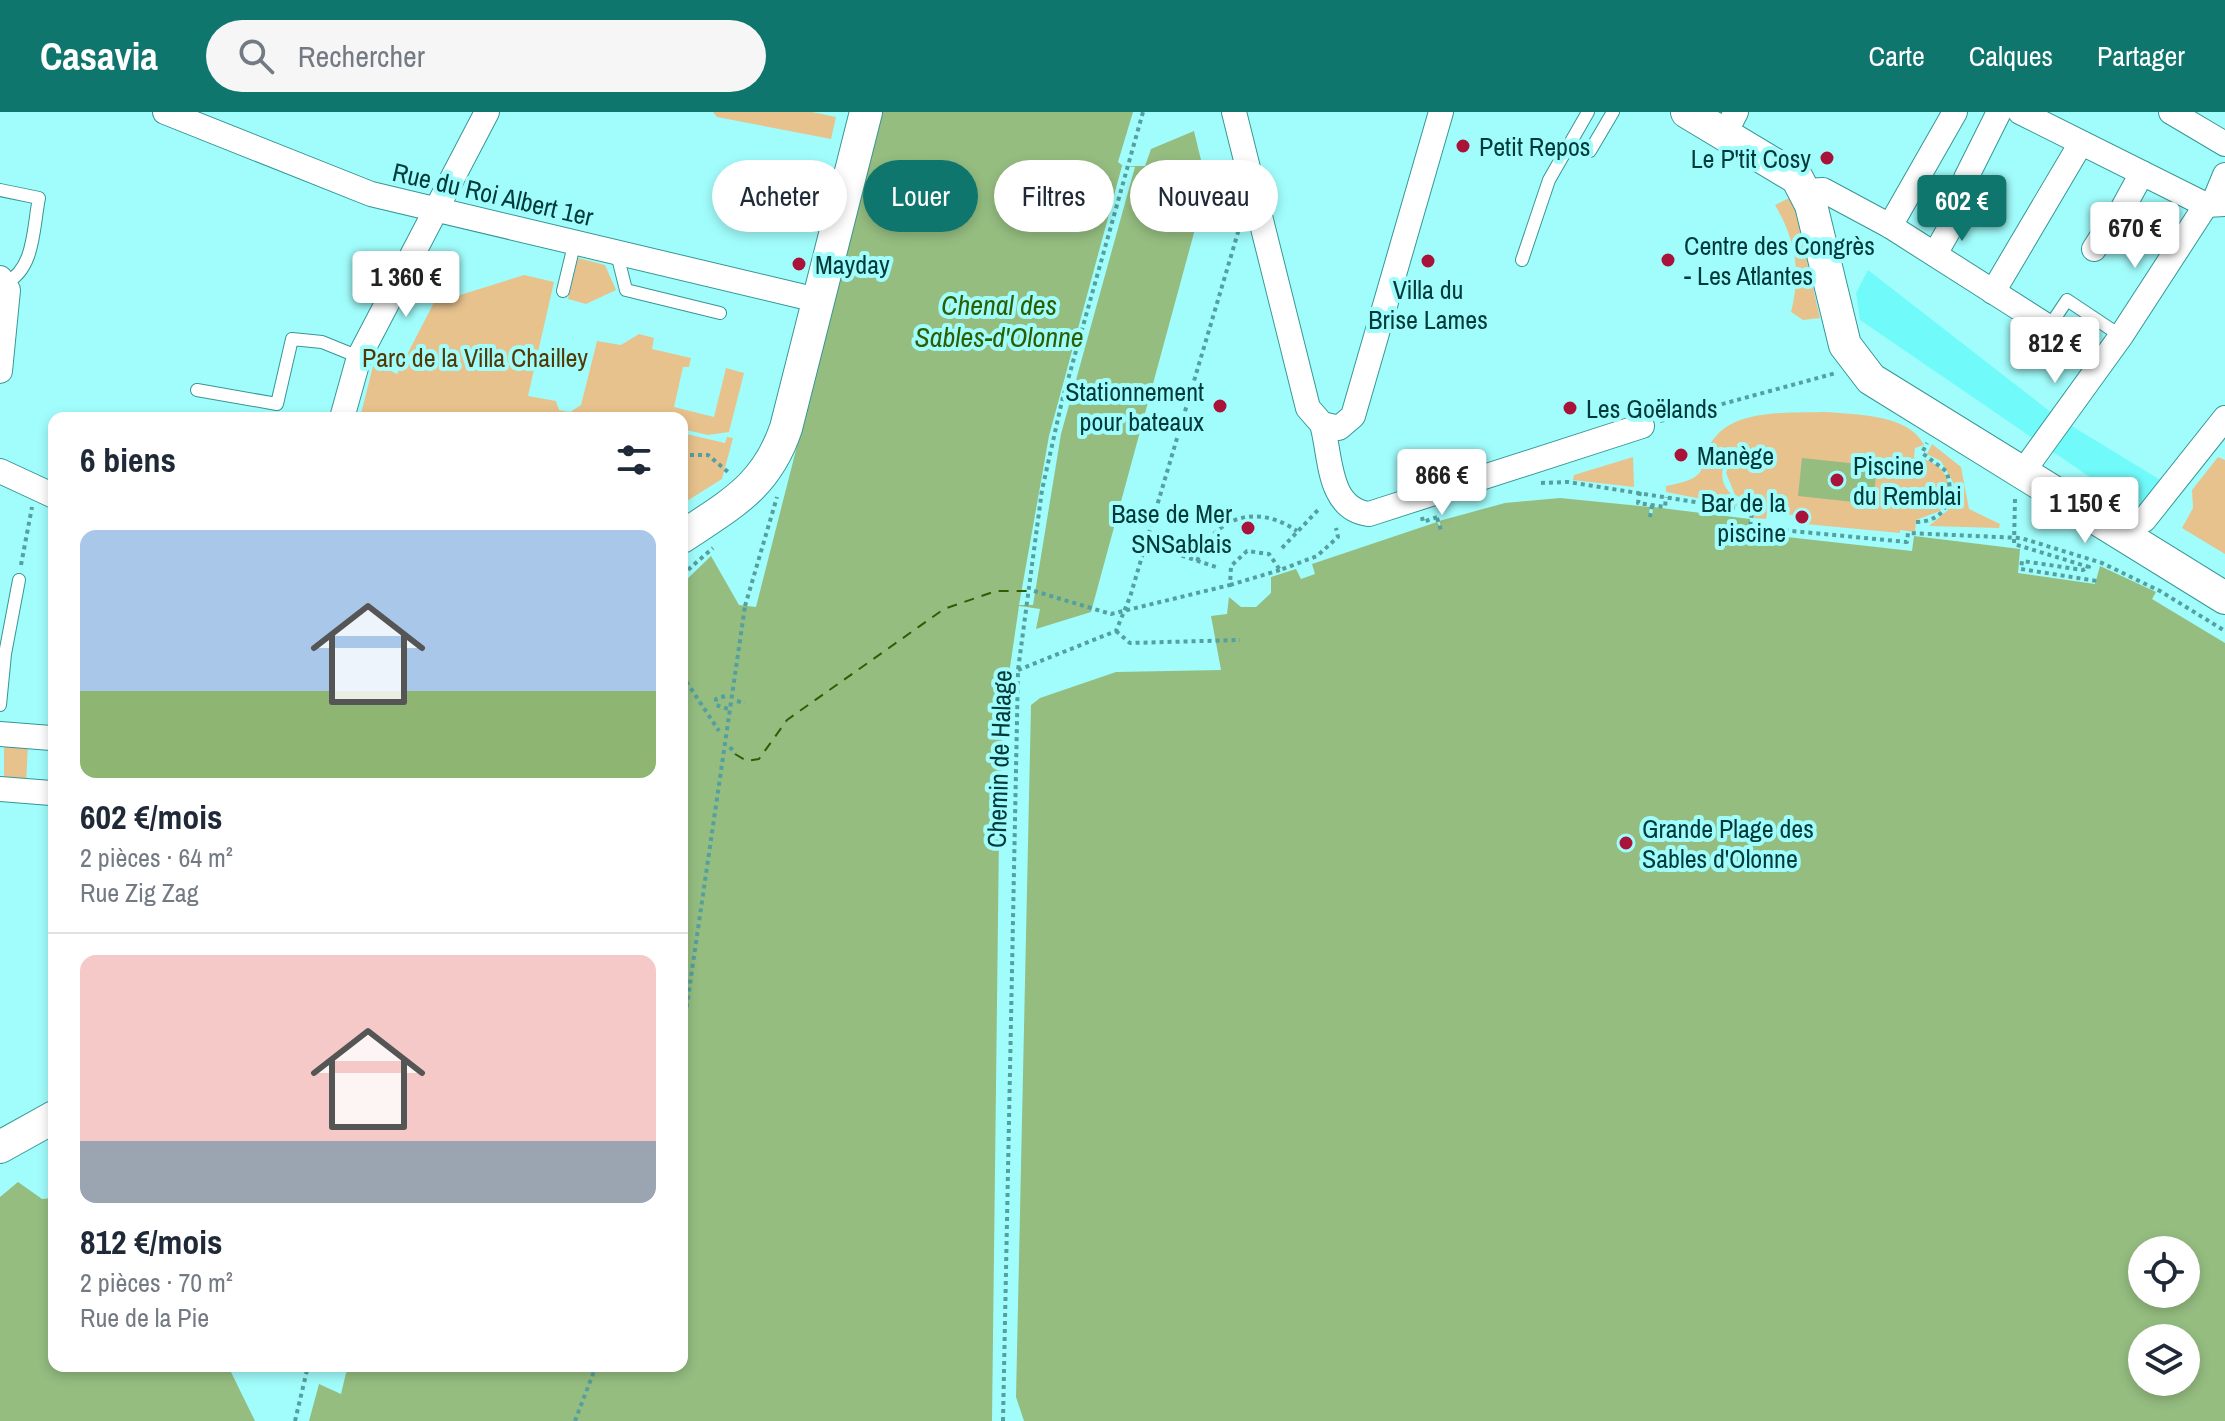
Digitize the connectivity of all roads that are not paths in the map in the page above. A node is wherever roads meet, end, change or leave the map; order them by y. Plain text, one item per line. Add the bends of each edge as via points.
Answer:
1 (165, 112) edge
2 (487, 112) edge
3 (866, 112) edge
4 (1234, 112) edge
5 (1441, 112) edge
6 (1588, 112) edge
7 (1613, 112) edge
8 (1955, 112) edge
9 (1999, 112) edge
10 (2171, 112) edge
11 (2031, 115) edge
12 (1685, 117) edge
13 (1730, 123) edge
14 (2081, 143) junction
15 (2225, 144) edge
16 (1590, 151) dead end
17 (2142, 173) junction
18 (2225, 175) edge
19 (0, 190) edge
20 (1805, 191) junction
21 (2215, 204) edge
22 (436, 208) junction
23 (1890, 226) junction
24 (575, 241) junction
25 (2094, 249) dead end
26 (620, 253) junction
27 (1935, 254) junction
28 (1522, 260) dead end
29 (2, 280) edge
30 (563, 291) dead end
31 (1993, 292) junction
32 (817, 300) junction
33 (720, 313) dead end
34 (2049, 327) junction
35 (2121, 336) junction
36 (359, 357) junction
37 (2102, 361) junction
38 (0, 371) edge
39 (197, 390) dead end
40 (344, 412) edge
41 (2225, 418) edge
42 (1322, 424) junction
43 (1647, 425) road end
44 (0, 471) edge
45 (2019, 485) junction
46 (44, 497) edge
47 (688, 533) edge
48 (2120, 534) junction
49 (19, 580) road end
50 (2225, 598) edge
51 (0, 705) edge
52 (0, 733) edge
53 (48, 738) edge
54 (0, 789) edge
55 (48, 793) edge
56 (48, 1120) edge
57 (0, 1147) edge

1 - 22 street, Rue du Roi Albert 1er via 338,184
2 - 22 street
3 - 32 street
4 - 42 street via 1300,382 1308,408
5 - 42 street via 1353,416 1339,428
6 - 28 lane via 1549,180
7 - 16 lane
8 - 23 street
9 - 27 street via 1966,178 1967,198
10 - 15 street
11 - 14 street
12 - 13 street
13 - 20 street
14 - 17 street
14 - 31 street
17 - 21 street
17 - 25 street via 2112,228
18 - 21 street
19 - 29 lane via 39,198 26,266 17,278
20 - 23 street via 1823,190
20 - 45 street via 1848,371 1884,389
21 - 35 street
22 - 24 street, Rue du Roi Albert 1er
22 - 36 street
23 - 27 street
24 - 26 street, Rue du Roi Albert 1er
24 - 30 lane
26 - 32 street, Rue du Roi Albert 1er
26 - 33 lane via 626,290
27 - 31 street
29 - 38 street via 8,301
31 - 34 street
32 - 47 street via 774,462 722,511
34 - 35 lane via 2067,300
34 - 37 street
35 - 37 street
36 - 39 lane via 322,342 292,339 277,404
36 - 40 street
37 - 45 street
41 - 48 street via 2144,520
42 - 43 street via 1337,491 1350,506 1369,514
44 - 46 street
45 - 48 street
48 - 50 street
49 - 51 lane
52 - 53 street
54 - 55 street
56 - 57 street

